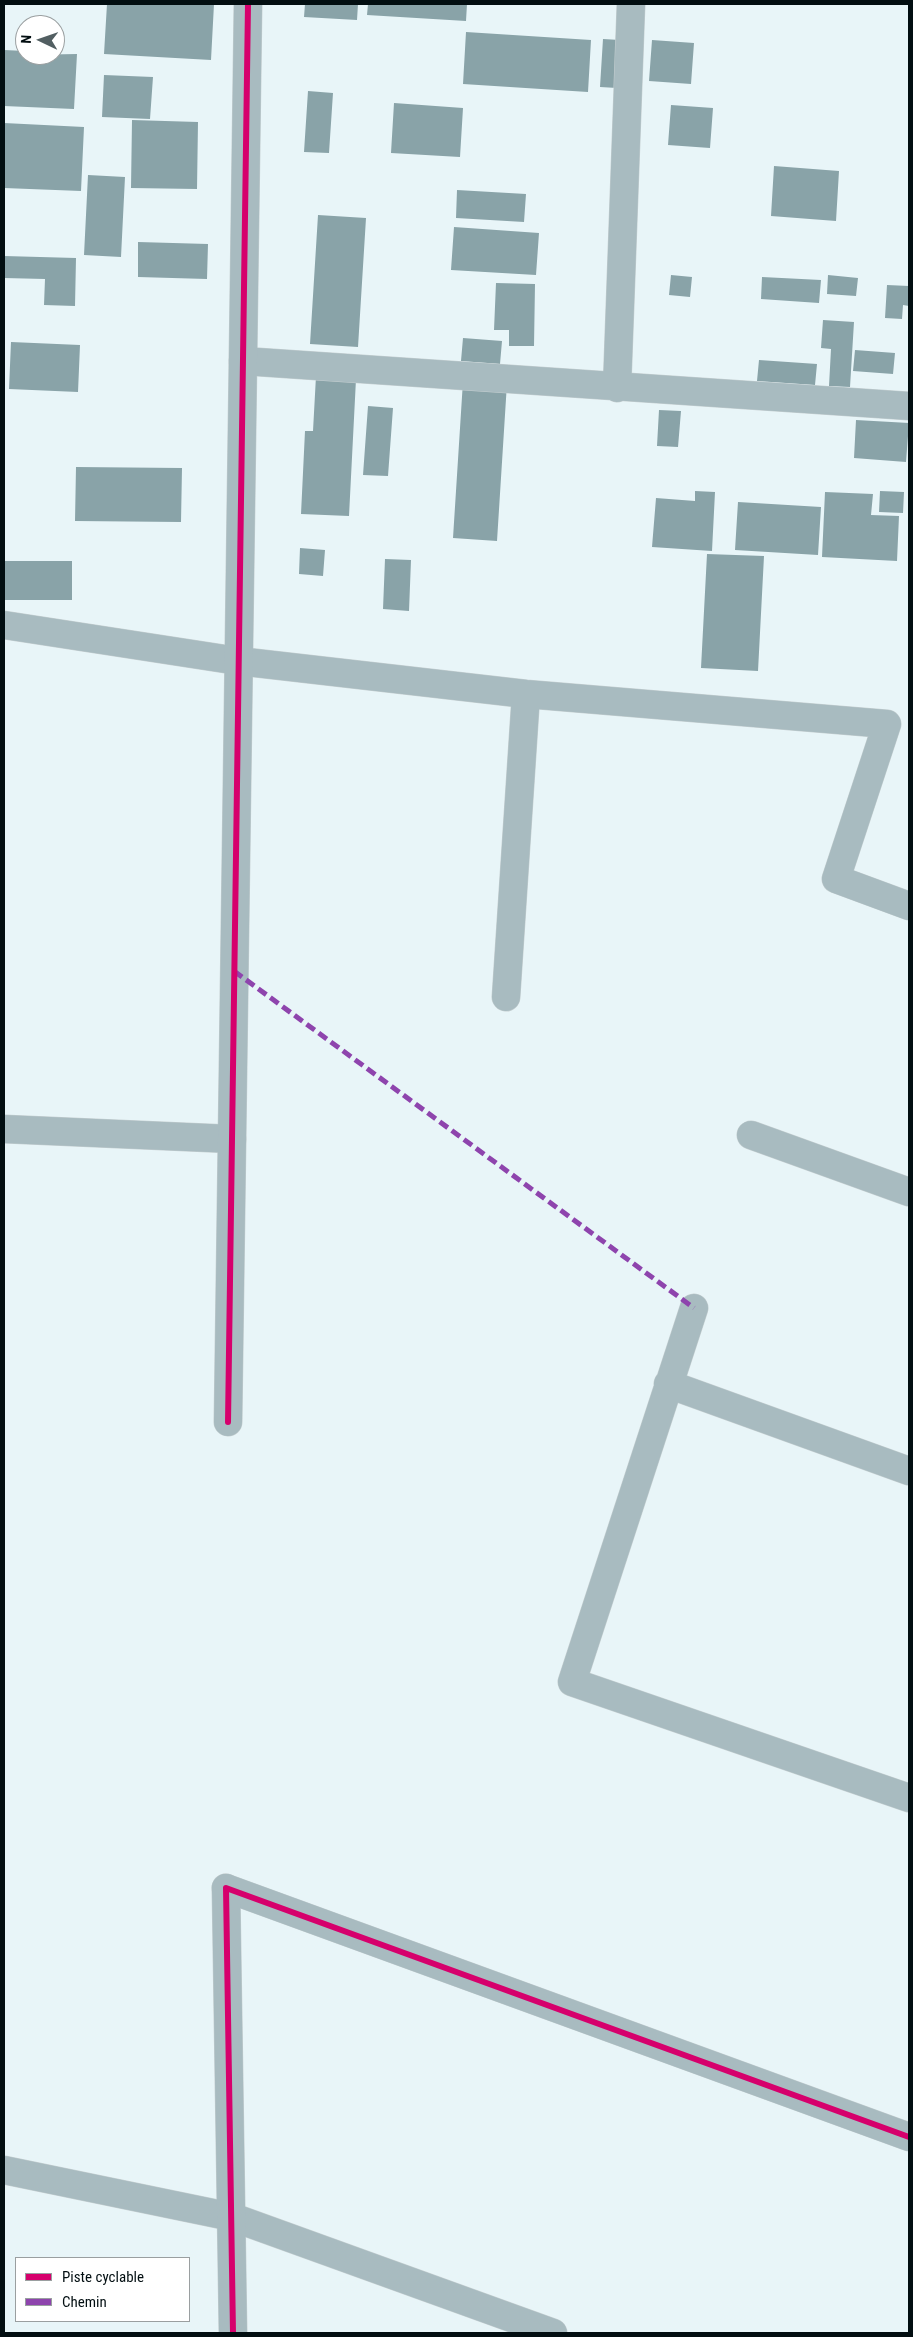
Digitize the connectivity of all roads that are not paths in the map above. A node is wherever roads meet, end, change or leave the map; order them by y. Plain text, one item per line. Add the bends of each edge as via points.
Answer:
1 (248, 4) edge
2 (631, 4) edge
3 (243, 360) junction
4 (617, 388) junction
5 (909, 406) edge
6 (4, 624) edge
7 (238, 661) junction
8 (526, 694) junction
9 (909, 906) edge
10 (506, 997) dead end
11 (4, 1129) edge
12 (751, 1135) dead end
13 (232, 1139) junction
14 (909, 1192) edge
15 (694, 1308) dead end
16 (668, 1384) junction
17 (228, 1422) dead end
18 (909, 1471) edge
19 (909, 1798) edge
20 (909, 2137) edge
21 (4, 2170) edge
22 (232, 2217) junction
23 (233, 2333) edge
24 (553, 2333) edge

1 - 3 street
2 - 4 street
3 - 4 street
3 - 7 street
4 - 5 street
6 - 7 street
7 - 8 street
7 - 13 street
8 - 9 street via 887,724 836,879
8 - 10 street
11 - 13 street
12 - 14 street
13 - 17 street
15 - 16 street
16 - 18 street
16 - 19 street via 572,1682
20 - 22 street via 226,1888
21 - 22 street
22 - 23 street
22 - 24 street

